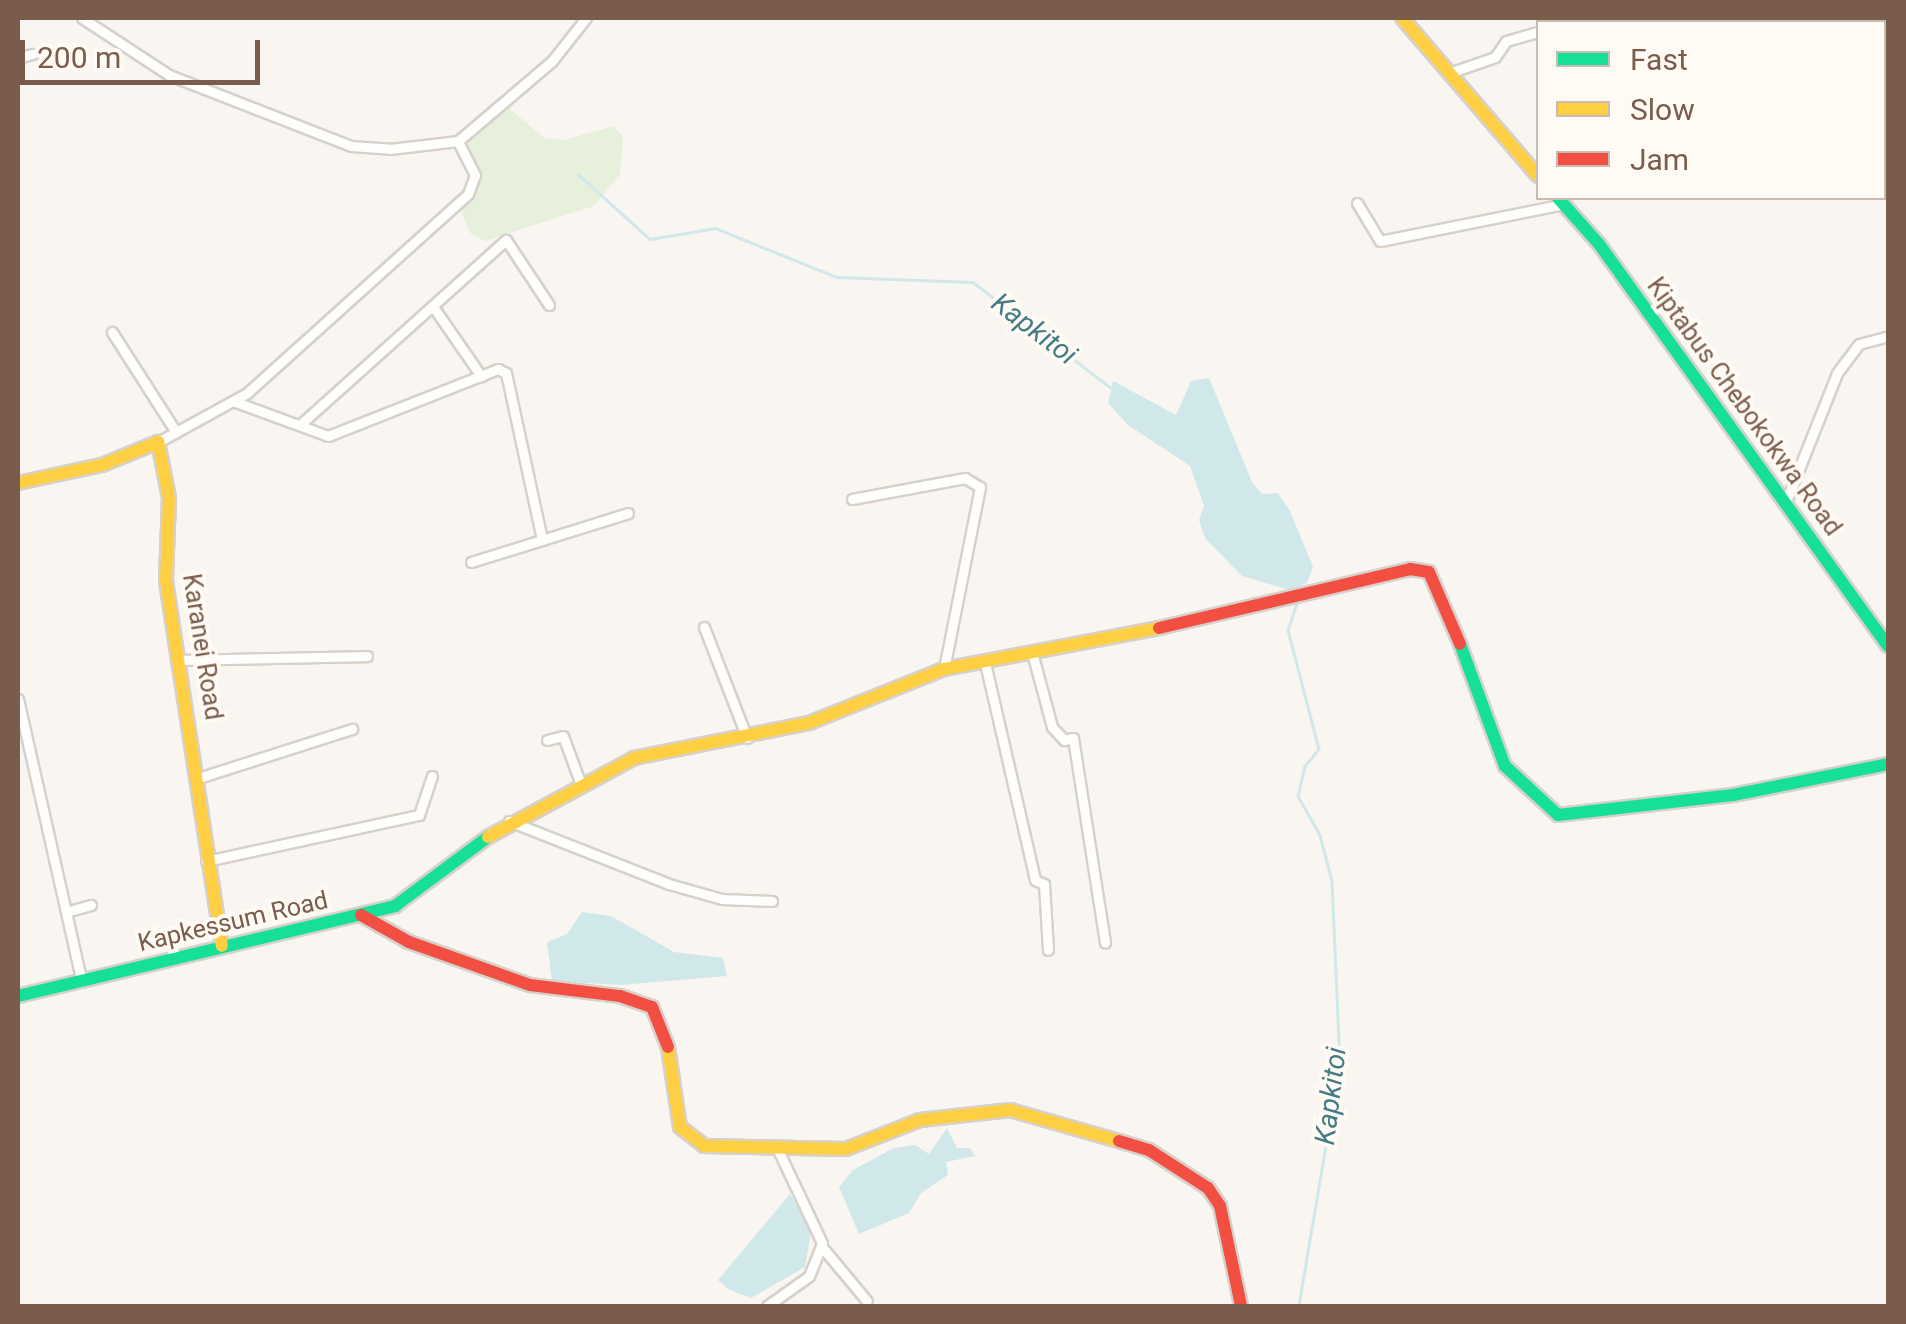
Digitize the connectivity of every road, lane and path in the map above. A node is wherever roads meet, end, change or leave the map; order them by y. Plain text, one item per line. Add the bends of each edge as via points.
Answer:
1 (82, 18) edge
2 (586, 18) edge
3 (1402, 18) edge
4 (1536, 32) edge
5 (32, 54) dead end
6 (18, 58) edge
7 (1448, 72) junction
8 (458, 141) junction
9 (1536, 174) edge
10 (1560, 201) edge
11 (1357, 202) dead end
12 (549, 304) dead end
13 (434, 308) junction
14 (112, 332) dead end
15 (1888, 336) edge
16 (481, 376) junction
17 (233, 400) junction
18 (303, 422) junction
19 (176, 432) junction
20 (158, 442) junction
21 (18, 482) edge
22 (852, 499) dead end
23 (1785, 504) junction
24 (628, 513) dead end
25 (542, 540) junction
26 (471, 562) dead end
27 (704, 627) dead end
28 (1888, 646) edge
29 (367, 656) dead end
30 (1032, 656) junction
31 (182, 660) junction
32 (985, 663) junction
33 (944, 669) junction
34 (18, 699) edge
35 (352, 729) dead end
36 (575, 730) dead end
37 (563, 736) junction
38 (747, 738) junction
39 (546, 740) dead end
40 (1888, 764) edge
41 (432, 776) dead end
42 (195, 779) junction
43 (580, 782) junction
44 (510, 821) junction
45 (206, 862) junction
46 (772, 901) dead end
47 (91, 905) dead end
48 (66, 912) junction
49 (361, 915) junction
50 (1104, 943) dead end
51 (222, 946) junction
52 (1048, 950) dead end
53 (82, 982) junction
54 (18, 996) edge
55 (778, 1150) junction
56 (822, 1247) junction
57 (867, 1301) dead end
58 (768, 1306) edge
59 (1240, 1306) edge

1 - 8 street via 169,76 334,140 390,149
2 - 8 street via 552,61
3 - 7 street
4 - 7 street via 1506,40 1495,57
5 - 6 street
7 - 9 street
8 - 17 street via 475,175 468,194
10 - 11 street via 1380,242
10 - 23 street, Kiptabus Chebokokwa Road
12 - 13 street via 506,240
13 - 16 street
13 - 18 street
14 - 19 street
15 - 23 street via 1859,344 1837,373
16 - 18 street via 328,436
16 - 25 street via 506,373
17 - 18 street
17 - 19 street
19 - 20 street
20 - 21 street via 102,465
20 - 31 street, Karanei Road via 169,498 166,581
22 - 33 street via 965,478 980,487
23 - 28 street, Kiptabus Chebokokwa Road
24 - 25 street
25 - 26 street
27 - 38 street
29 - 31 street
30 - 32 street
30 - 40 street via 1424,570 1442,593 1505,766 1558,815 1733,795
30 - 50 street via 1052,727 1064,740 1073,738
31 - 42 street, Karanei Road
32 - 33 street
32 - 52 street via 1035,880 1044,884
33 - 38 street via 821,719
34 - 48 street
35 - 42 street
36 - 37 street
37 - 39 street
37 - 43 street
38 - 43 street via 634,758
41 - 45 street via 419,815
42 - 45 street, Karanei Road
43 - 44 street
44 - 46 street via 669,884 722,899
44 - 49 street via 411,896
45 - 51 street, Karanei Road
47 - 48 street
48 - 53 street
49 - 51 street, Kapkessum Road
49 - 55 street, Kapkessum Road via 409,942 530,986 642,1001 664,1022 684,1136 704,1146
51 - 53 street, Kapkessum Road
53 - 54 street, Kapkessum Road
55 - 56 street via 819,1226
55 - 59 street, Kapkessum Road via 846,1150 920,1120 1010,1110 1149,1150 1197,1179 1220,1206
56 - 57 street
56 - 58 street via 809,1276

